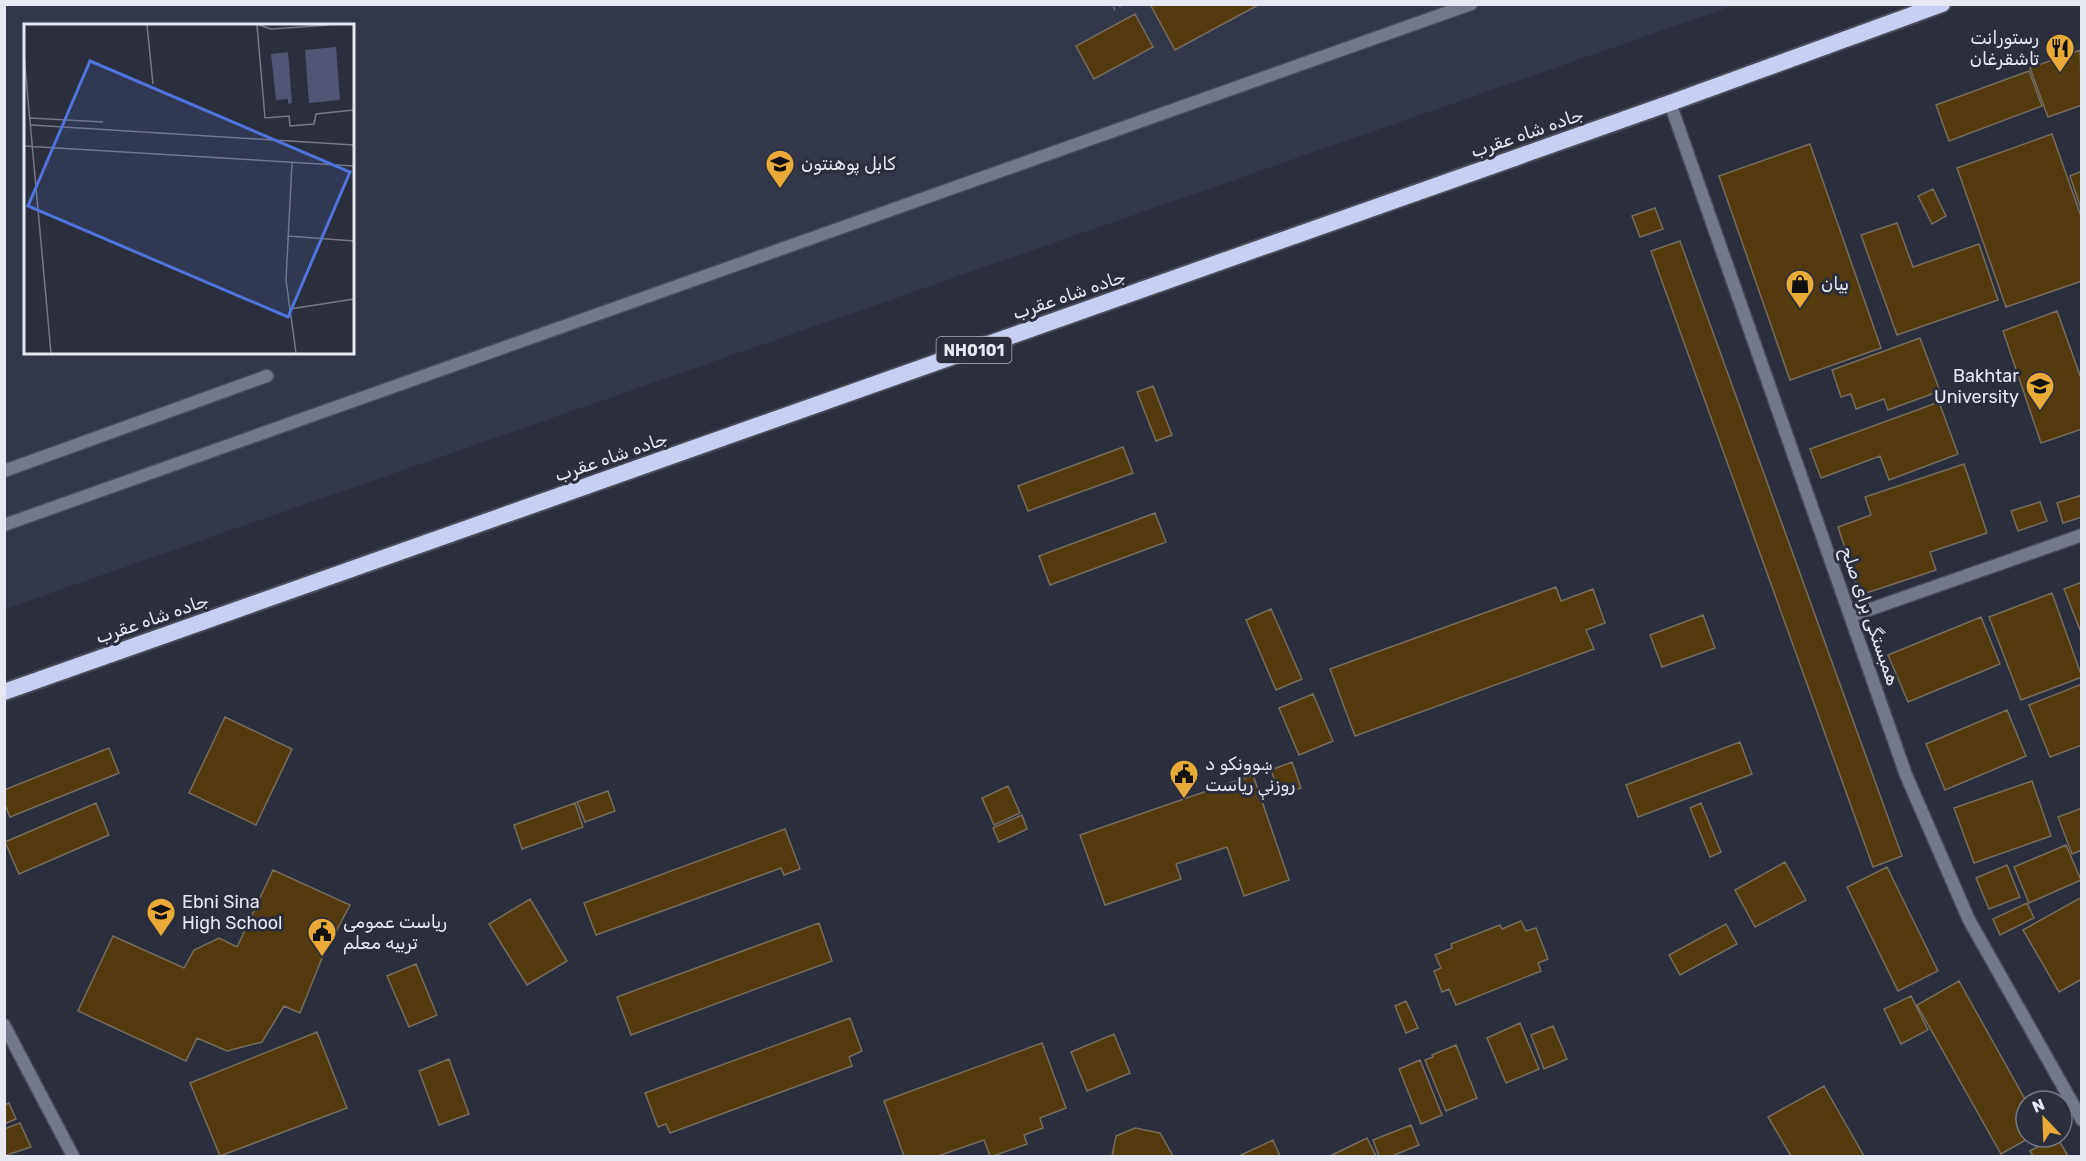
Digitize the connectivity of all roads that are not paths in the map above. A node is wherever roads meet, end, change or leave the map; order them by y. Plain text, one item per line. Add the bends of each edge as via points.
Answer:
1 (1471, 4) edge
2 (1942, 4) edge
3 (1670, 103) junction
4 (267, 376) dead end
5 (4, 471) edge
6 (4, 525) edge
7 (2082, 535) edge
8 (1851, 615) junction
9 (4, 692) edge
10 (4, 1025) edge
11 (2077, 1102) edge
12 (2082, 1120) edge
13 (73, 1156) edge

1 - 6 street
2 - 3 highway, جاده شاه عقرب / NH0101
3 - 8 street, همبستگی برای صلح
3 - 9 highway, جاده شاه عقرب / NH0101
4 - 5 street
7 - 8 street
8 - 11 street, همبستگی برای صلح via 1906,775 1969,920
10 - 13 street
11 - 12 street, همبستگی برای صلح

